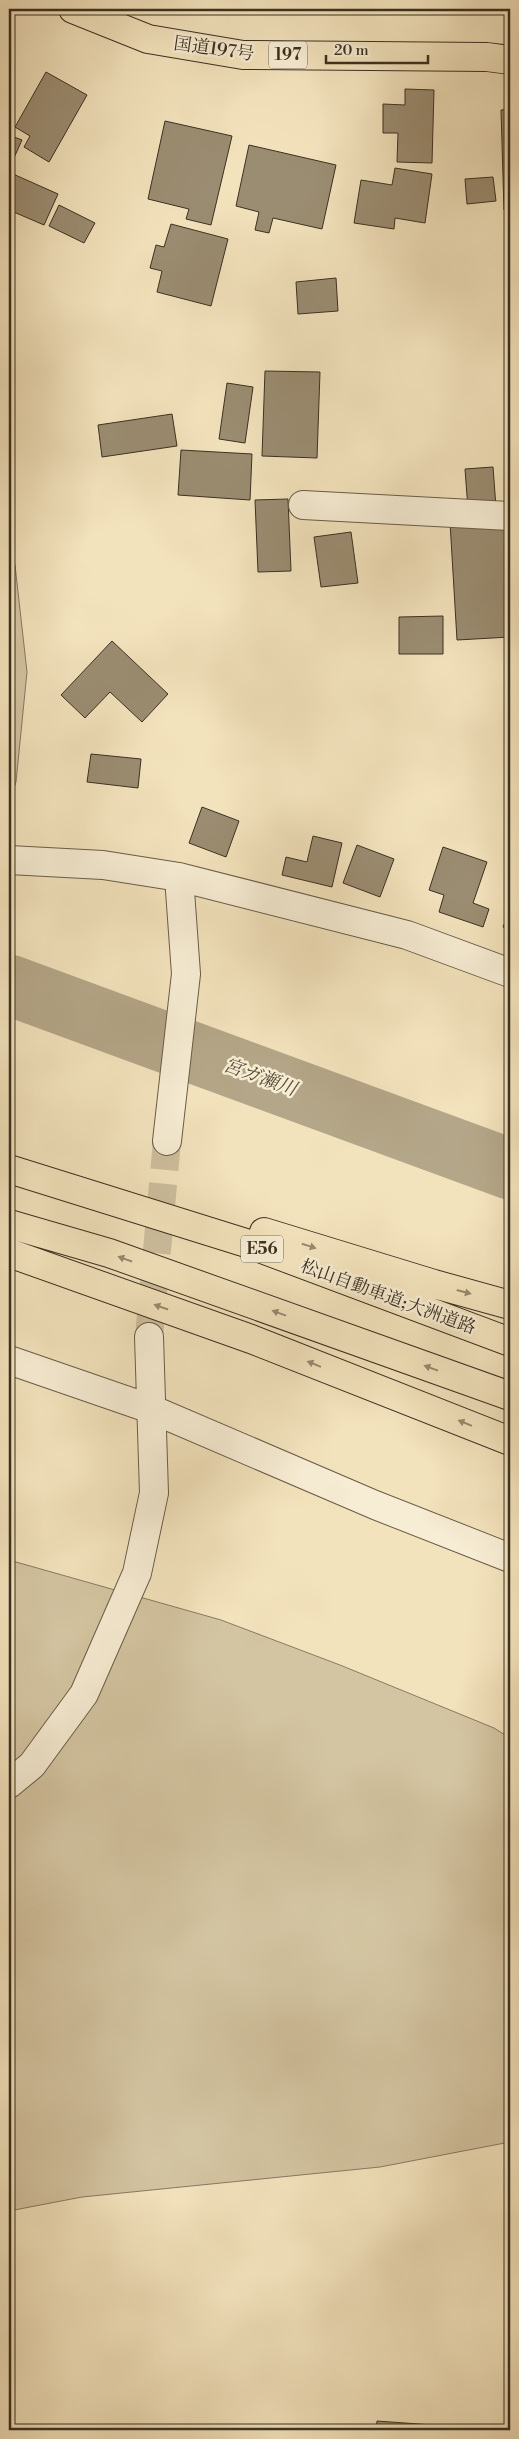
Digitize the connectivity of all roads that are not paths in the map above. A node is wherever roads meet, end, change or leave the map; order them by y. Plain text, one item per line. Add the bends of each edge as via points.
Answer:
1 (73, 9) edge
2 (510, 60) edge
3 (303, 505) dead end
4 (510, 516) edge
5 (9, 860) edge
6 (179, 878) junction
7 (510, 972) edge
8 (167, 1141) tunnel mouth
9 (9, 1163) edge
10 (9, 1169) edge
11 (9, 1224) edge
12 (9, 1253) edge
13 (510, 1305) edge
14 (149, 1337) tunnel mouth
15 (510, 1342) edge
16 (9, 1360) edge
17 (510, 1396) edge
18 (151, 1409) junction
19 (510, 1441) edge
20 (510, 1558) edge
21 (9, 1784) edge

1 - 2 highway, 国道197号 / 197 via 148,39 243,55 487,57
3 - 4 street
5 - 6 street via 103,865
6 - 7 street via 407,936
6 - 8 street via 186,974
9 -> 13 highway via 121,1188
10 - 15 highway, 松山自動車道;大洲道路 / E56 via 246,1243
17 -> 11 highway via 109,1253
19 -> 12 highway via 251,1339
14 - 18 street
16 - 18 street
18 - 20 street via 375,1505
18 - 21 street via 154,1493 137,1573 84,1694 32,1765

